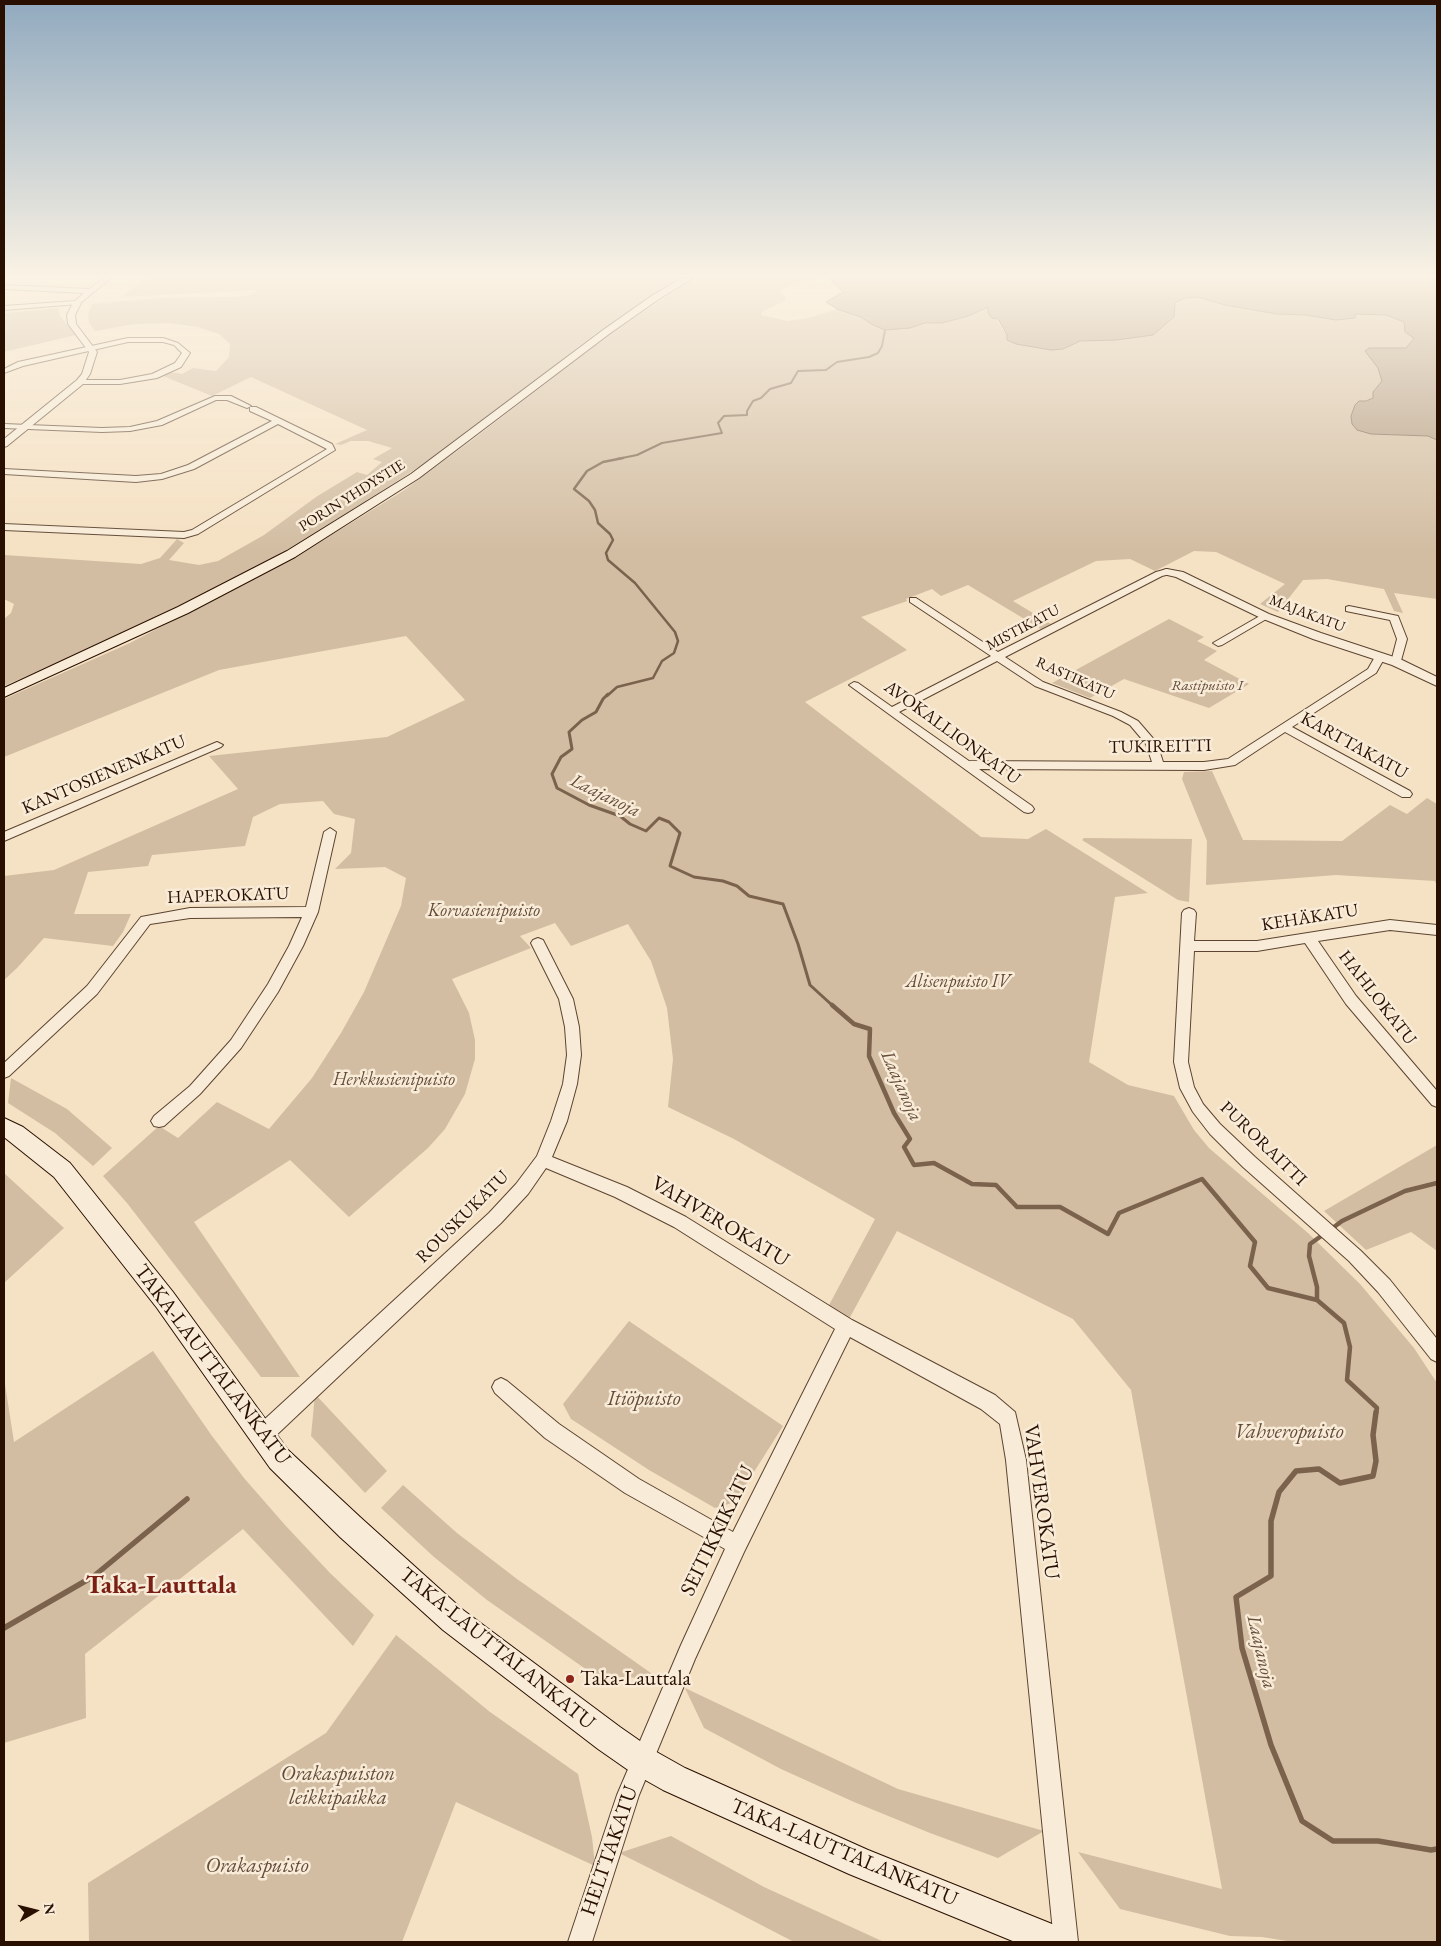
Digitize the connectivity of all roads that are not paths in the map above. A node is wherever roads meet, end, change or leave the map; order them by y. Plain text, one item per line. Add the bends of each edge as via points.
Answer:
1 (87, 369) edge
2 (170, 369) edge
3 (558, 369) edge
4 (80, 382) junction
5 (276, 422) junction
6 (4, 426) edge
7 (24, 427) junction
8 (4, 444) edge
9 (4, 472) edge
10 (4, 527) edge
11 (1167, 572) joint
12 (913, 600) dead end
13 (1349, 609) dead end
14 (1265, 616) junction
15 (1218, 643) dead end
16 (1000, 658) junction
17 (1380, 658) junction
18 (1396, 662) junction
19 (1437, 682) edge
20 (854, 685) dead end
21 (4, 693) edge
22 (892, 712) junction
23 (1285, 728) junction
24 (217, 745) dead end
25 (967, 765) junction
26 (1159, 766) junction
27 (1406, 794) dead end
28 (1028, 809) dead end
29 (330, 832) dead end
30 (4, 837) edge
31 (311, 912) junction
32 (1189, 913) dead end
33 (1437, 930) edge
34 (1310, 939) junction
35 (538, 943) dead end
36 (1188, 946) junction
37 (4, 1072) edge
38 (1437, 1101) edge
39 (159, 1121) dead end
40 (4, 1127) edge
41 (543, 1160) junction
42 (846, 1326) junction
43 (1437, 1353) edge
44 (501, 1387) dead end
45 (262, 1436) junction
46 (737, 1545) junction
47 (642, 1761) junction
48 (580, 1942) edge
49 (1054, 1942) edge
50 (1066, 1942) edge

1 - 4 street
2 - 4 street via 154,376 120,382
3 - 21 main road, PORIN YHDYSTIE via 414,476 304,546 184,610
4 - 7 street
5 - 7 street via 228,398 216,398 167,420 130,429
5 - 9 street via 191,467 156,477 135,479
5 - 10 street via 330,446 331,450 195,532 166,536
6 - 7 street
7 - 8 street
11 - 14 street, MAJAKATU via 1179,574
11 - 16 street, MISTIKATU
12 - 16 street, RASTIKATU
13 - 18 street via 1394,618 1402,639
14 - 15 street
14 - 17 street, MAJAKATU
16 - 22 street, MISTIKATU
16 - 26 street, RASTIKATU via 1039,684 1134,723 1151,744
17 - 18 street, MAJAKATU
17 - 23 street, TUKIREITTI via 1372,670
18 - 19 street, MAJAKATU
20 - 22 street, AVOKALLIONKATU
22 - 25 street, AVOKALLIONKATU
23 - 26 street, TUKIREITTI via 1231,762
23 - 27 street, KARTTAKATU
24 - 30 street, KANTOSIENENKATU
25 - 26 street, TUKIREITTI
25 - 28 street, AVOKALLIONKATU
29 - 31 street
31 - 37 street, HAPEROKATU via 190,913 146,920 92,990
31 - 39 street via 296,946 236,1044 195,1090
32 - 36 street, PURORAITTI
33 - 34 street, KEHÄKATU via 1390,925
34 - 36 street, KEHÄKATU via 1257,946
34 - 38 street, HAHLOKATU via 1351,1000
35 - 41 street, ROUSKUKATU via 566,999 574,1054 570,1084
36 - 43 street, PURORAITTI via 1181,1062 1187,1088 1198,1108 1249,1162 1355,1256 1384,1286
40 - 45 main road, TAKA-LAUTTALANKATU via 62,1170 165,1300
41 - 42 street, VAHVEROKATU via 621,1192 680,1222
41 - 45 street, ROUSKUKATU via 495,1218
42 - 46 street, SEITIKKIKATU
42 - 50 street, VAHVEROKATU via 988,1402 1008,1419 1016,1460
44 - 46 street via 552,1431 632,1486
45 - 47 main road, TAKA-LAUTTALANKATU via 279,1459 453,1620
46 - 47 street, SEITIKKIKATU
47 - 48 street, HELTTAKATU
47 - 49 main road, TAKA-LAUTTALANKATU via 860,1863

